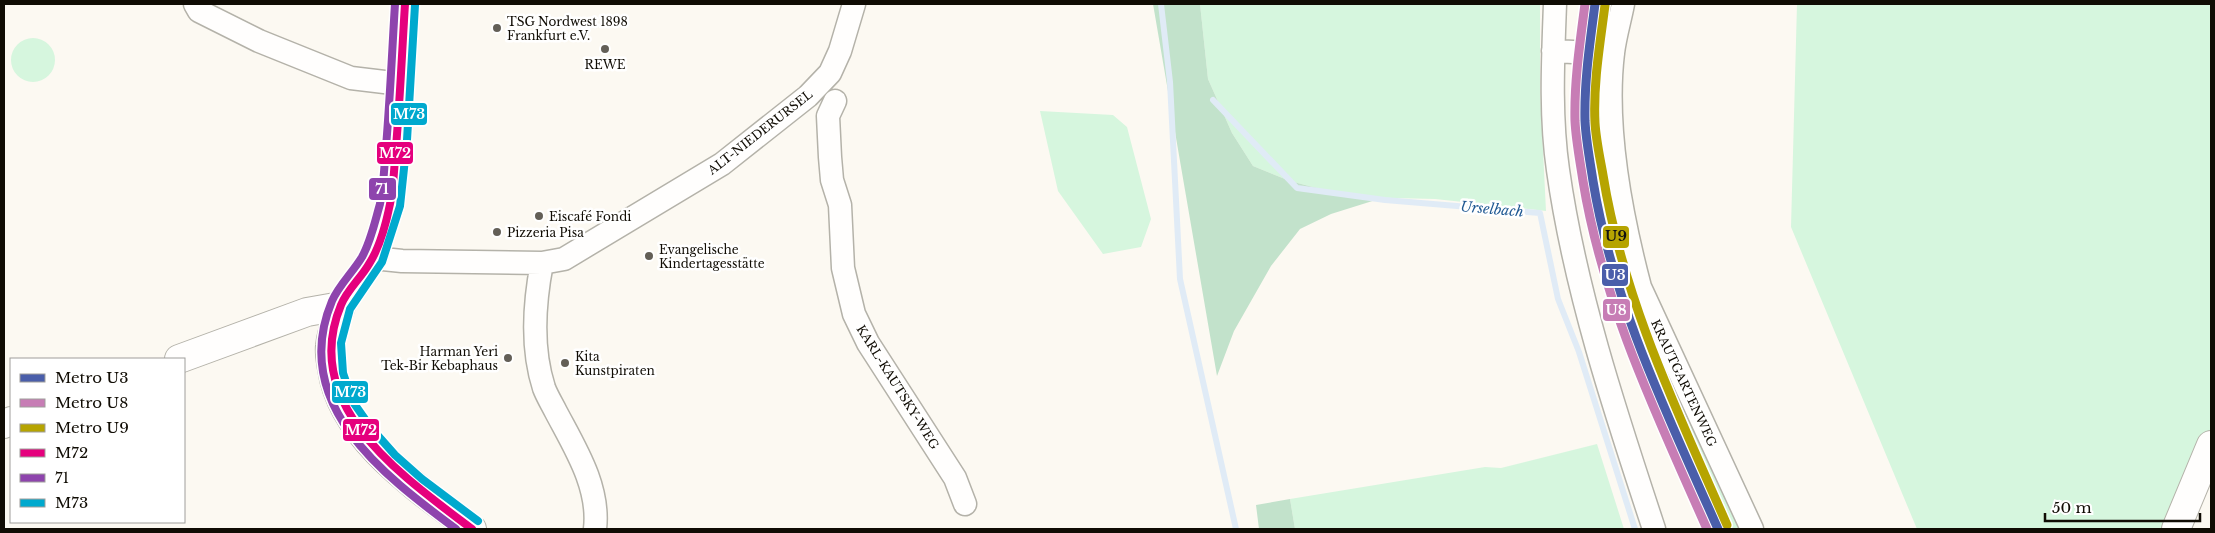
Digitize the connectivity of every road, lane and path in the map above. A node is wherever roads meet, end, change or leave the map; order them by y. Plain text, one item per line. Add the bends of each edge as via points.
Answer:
1 (195, 4) edge
2 (405, 4) edge
3 (854, 4) edge
4 (1555, 4) edge
5 (1623, 4) edge
6 (1553, 51) junction
7 (1613, 54) junction
8 (830, 74) junction
9 (401, 84) junction
10 (372, 258) junction
11 (542, 264) junction
12 (341, 306) junction
13 (182, 358) edge
14 (2211, 446) edge
15 (965, 504) dead end
16 (472, 529) edge
17 (595, 529) edge
18 (1654, 529) edge
19 (1752, 529) edge
20 (2176, 529) edge

1 - 9 street via 199,11 259,41 351,78
2 - 9 street
3 - 8 street, ALT-NIEDERURSEL
4 - 6 street
5 - 7 street, KRAUTGARTENWEG
6 - 7 street
6 - 18 street via 1558,170 1574,255
7 - 19 street, KRAUTGARTENWEG via 1611,127 1620,200 1640,288
8 - 11 street, ALT-NIEDERURSEL via 808,96 722,164 564,259
8 - 15 street, KARL-KAUTSKY-WEG via 835,101 828,116 832,180 840,205 843,268 854,314 873,352 955,478
9 - 10 street via 390,202
10 - 11 street, ALT-NIEDERURSEL
10 - 12 street
11 - 17 street via 534,314 540,369 545,389 592,487 597,517
12 - 13 main road via 307,312
12 - 16 main road via 329,347 343,406 362,436 423,492
14 - 20 main road

